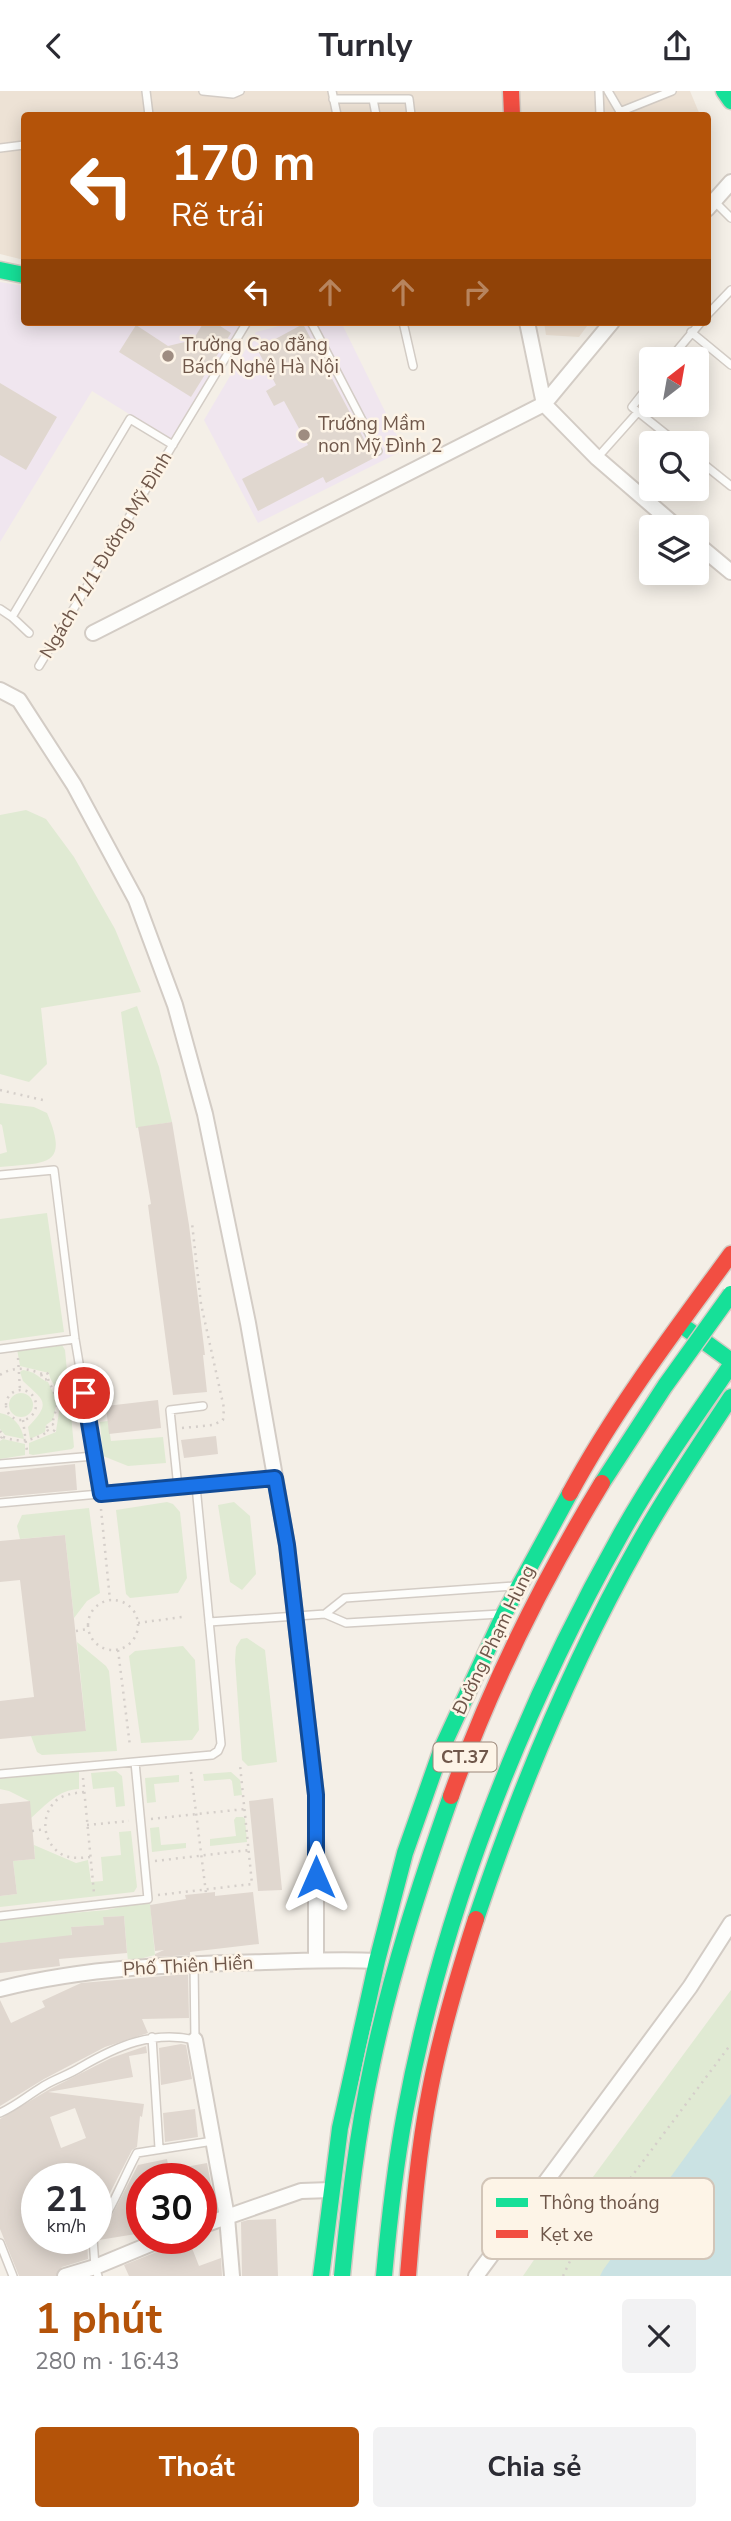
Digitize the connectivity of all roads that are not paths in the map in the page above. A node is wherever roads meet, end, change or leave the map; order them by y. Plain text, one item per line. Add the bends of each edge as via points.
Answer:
1 (146, 91) edge
2 (203, 91) edge
3 (240, 91) edge
4 (511, 91) edge
5 (599, 91) edge
6 (608, 91) edge
7 (672, 91) edge
8 (724, 91) edge
9 (333, 95) edge
10 (373, 99) junction
11 (731, 101) edge
12 (149, 112) edge
13 (375, 112) edge
14 (411, 112) edge
15 (512, 112) edge
16 (600, 112) edge
17 (621, 112) edge
18 (624, 112) edge
19 (21, 145) edge
20 (0, 148) edge
21 (731, 183) edge
22 (711, 204) edge
23 (711, 206) edge
24 (731, 218) edge
25 (0, 270) edge
26 (21, 274) edge
27 (731, 290) edge
28 (711, 311) edge
29 (245, 326) edge
30 (313, 326) edge
31 (403, 326) edge
32 (528, 326) edge
33 (609, 326) edge
34 (697, 326) edge
35 (691, 332) junction
36 (679, 347) edge
37 (731, 365) edge
38 (413, 366) dead end
39 (639, 398) edge
40 (544, 404) junction
41 (638, 412) junction
42 (662, 431) edge
43 (173, 445) junction
44 (378, 451) dead end
45 (597, 458) junction
46 (709, 468) edge
47 (731, 486) edge
48 (663, 515) edge
49 (709, 554) edge
50 (731, 572) edge
51 (0, 609) edge
52 (12, 617) junction
53 (29, 633) dead end
54 (93, 633) dead end
55 (39, 666) dead end
56 (0, 690) edge
57 (0, 1175) edge
58 (731, 1254) edge
59 (731, 1294) edge
60 (680, 1323) junction
61 (75, 1339) junction
62 (0, 1349) edge
63 (731, 1363) edge
64 (731, 1397) edge
65 (203, 1406) dead end
66 (94, 1456) junction
67 (0, 1464) edge
68 (275, 1478) junction
69 (196, 1486) junction
70 (178, 1488) junction
71 (101, 1494) junction
72 (0, 1503) edge
73 (519, 1586) junction
74 (325, 1614) junction
75 (504, 1614) junction
76 (295, 1616) junction
77 (209, 1622) junction
78 (135, 1762) junction
79 (0, 1774) edge
80 (0, 1916) edge
81 (731, 1923) edge
82 (316, 1960) junction
83 (377, 1961) junction
84 (194, 1963) junction
85 (0, 1989) edge
86 (152, 2037) junction
87 (195, 2040) junction
88 (0, 2113) edge
89 (214, 2141) junction
90 (159, 2148) junction
91 (549, 2178) edge
92 (331, 2190) junction
93 (112, 2207) edge
94 (227, 2217) junction
95 (217, 2220) edge
96 (0, 2243) edge
97 (132, 2254) edge
98 (489, 2259) edge
99 (97, 2271) edge
100 (13, 2276) edge
101 (65, 2276) edge
102 (232, 2276) edge
103 (321, 2276) edge
104 (342, 2276) edge
105 (384, 2276) edge
106 (408, 2276) edge
107 (476, 2276) edge

1 - 12 lane
2 - 3 lane
4 - 15 main road
5 - 16 lane
6 - 17 lane
7 - 18 lane
8 - 11 main road
9 - 10 lane
10 - 13 lane
10 - 14 lane via 410,99
19 - 20 lane
21 - 22 street
23 - 24 lane
25 - 26 main road
27 - 28 lane
29 - 43 lane, Ngách 71/1 Đường Mỹ Đình
30 - 44 lane
31 - 38 lane
32 - 40 street
33 - 40 street
34 - 35 lane
35 - 36 lane
35 - 37 lane
39 - 41 lane via 632,407
40 - 45 street
40 - 54 street
41 - 42 lane
41 - 45 lane
43 - 52 lane via 130,419
43 - 55 lane, Ngách 71/1 Đường Mỹ Đình
45 - 48 street
46 - 47 lane
49 - 50 street
51 - 52 lane
52 - 53 lane
56 - 68 street via 19,701 74,785 136,899 175,1005 208,1128
57 - 61 lane via 54,1170
58 - 60 main road, Đường Phạm Hùng
59 - 104 main road, CT.37, bridge via 622,1448 564,1547 467,1751 430,1853 368,2083
60 - 63 main road
60 - 73 main road, Đường Phạm Hùng via 594,1448
61 - 62 lane
61 - 66 lane
63 - 105 main road, CT.37 via 658,1470 601,1568 550,1667 506,1768 470,1867 410,2089
64 - 106 main road via 687,1459 626,1566 564,1691 491,1873 443,2032 418,2163
65 - 70 lane via 170,1410
66 - 67 lane
66 - 71 lane
68 - 69 lane
68 - 76 street
69 - 70 lane
69 - 77 lane
70 - 71 lane
71 - 72 lane
73 - 74 lane via 345,1598
73 - 75 main road, Đường Phạm Hùng
74 - 75 lane via 346,1623
74 - 76 lane
75 - 83 main road, Đường Phạm Hùng via 442,1748 405,1853
76 - 77 lane
76 - 82 street via 316,1795
77 - 78 lane via 218,1751
78 - 79 lane
78 - 80 lane via 148,1899
81 - 91 street via 690,1987
82 - 83 street, Phố Thiên Hiền
82 - 84 street, Phố Thiên Hiền
83 - 92 main road, Đường Phạm Hùng
84 - 85 street, Phố Thiên Hiền via 102,1970
84 - 87 lane
86 - 87 lane
86 - 88 lane via 95,2058
86 - 90 lane
87 - 89 street
89 - 90 lane
89 - 94 street
90 - 93 lane via 137,2153
92 - 94 street via 301,2190
92 - 103 main road, Đường Phạm Hùng
94 - 95 street
94 - 102 street
96 - 100 lane
97 - 99 street
98 - 107 street
99 - 101 street

